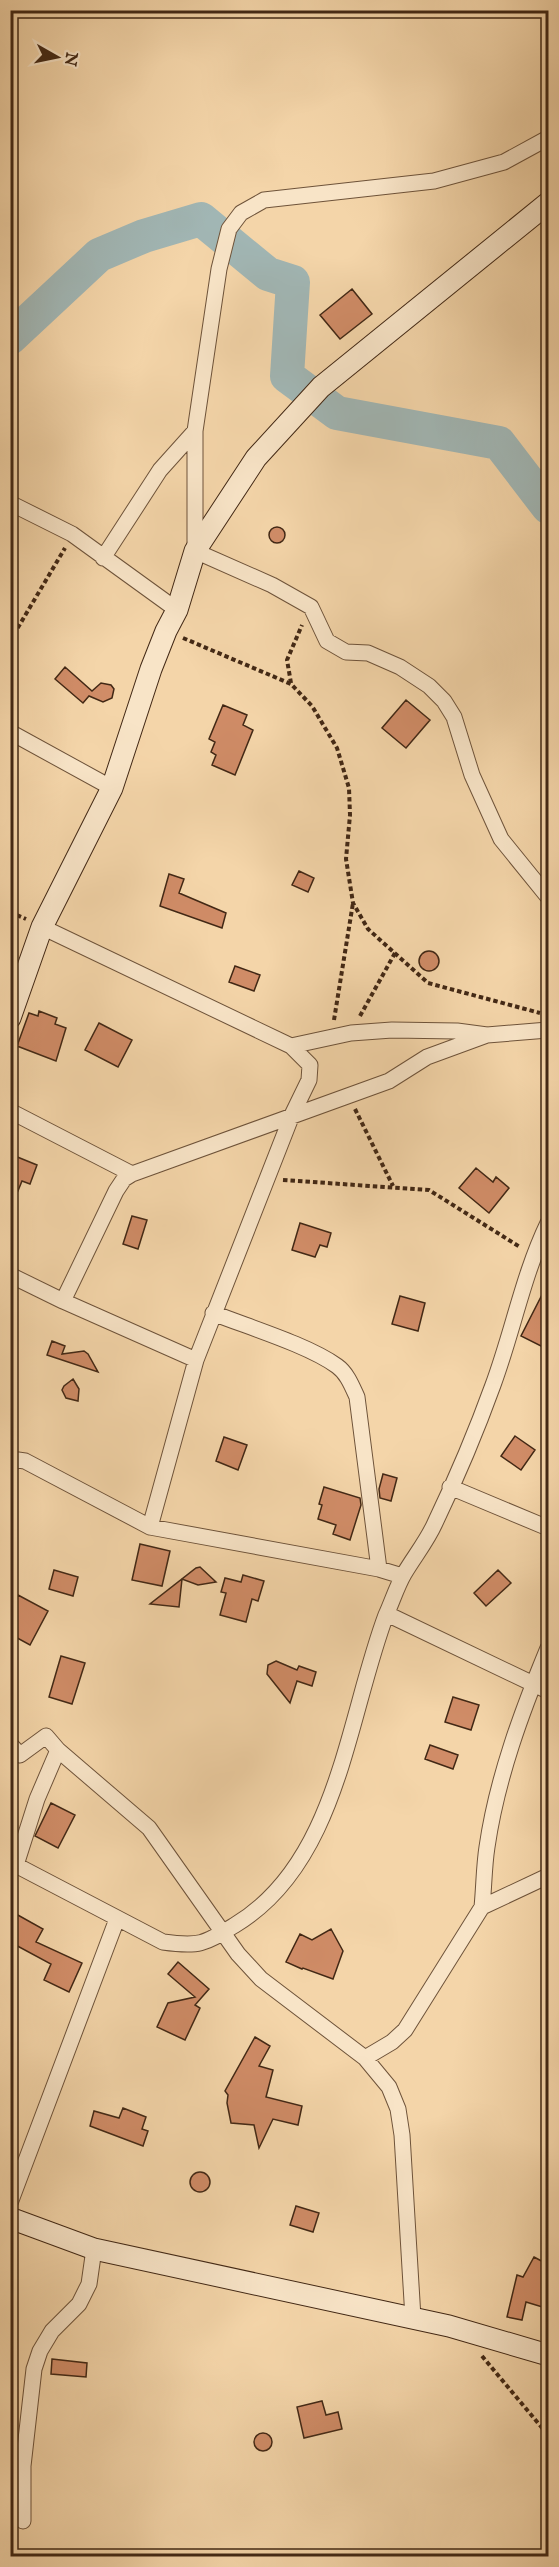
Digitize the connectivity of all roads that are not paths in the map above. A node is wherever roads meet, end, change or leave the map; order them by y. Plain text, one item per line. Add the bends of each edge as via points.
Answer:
1 (549, 138) edge
2 (549, 203) edge
3 (195, 431) junction
4 (10, 503) edge
5 (195, 551) junction
6 (103, 558) junction
7 (177, 610) junction
8 (10, 732) edge
9 (112, 788) junction
10 (549, 897) edge
11 (42, 927) junction
12 (10, 1018) edge
13 (549, 1030) edge
14 (487, 1035) junction
15 (291, 1046) junction
16 (10, 1111) edge
17 (292, 1115) junction
18 (132, 1174) junction
19 (549, 1223) edge
20 (10, 1275) edge
21 (63, 1301) junction
22 (213, 1313) junction
23 (195, 1360) junction
24 (10, 1464) edge
25 (450, 1487) junction
26 (150, 1527) junction
27 (549, 1528) edge
28 (379, 1569) junction
29 (402, 1576) junction
30 (387, 1614) junction
31 (549, 1648) edge
32 (533, 1685) junction
33 (549, 1691) edge
34 (14, 1750) edge
35 (58, 1750) junction
36 (14, 1863) edge
37 (549, 1876) edge
38 (482, 1907) junction
39 (117, 1918) junction
40 (222, 1933) junction
41 (365, 2058) junction
42 (10, 2204) edge
43 (10, 2218) edge
44 (94, 2249) junction
45 (413, 2318) junction
46 (549, 2355) edge
47 (23, 2521) dead end

1 - 3 street via 504,162 434,181 264,200 241,213 229,229 219,269
2 - 5 street via 321,387 256,458
3 - 5 street
3 - 6 street via 160,470
4 - 6 street via 72,534
5 - 7 street
5 - 10 street via 311,607 327,642 346,652 368,654 400,667 429,686 454,717 472,775 501,839
6 - 7 street
7 - 9 street via 166,631
8 - 9 street
9 - 11 street
11 - 12 street
11 - 15 street
13 - 14 street
14 - 15 street via 392,1030 332,1036
14 - 17 street via 427,1057 389,1081
15 - 17 street via 310,1065 309,1080
16 - 18 street
17 - 18 street
17 - 22 street
18 - 21 street via 116,1191
19 - 25 street via 533,1255 493,1385
20 - 21 street
21 - 23 street
22 - 23 street
22 - 28 street via 311,1352 338,1367 348,1378 357,1397
23 - 26 street
24 - 26 street via 25,1461
25 - 27 street
25 - 29 street via 434,1526
26 - 28 street
28 - 29 street
29 - 30 street
30 - 32 street
30 - 40 street via 369,1661 327,1807 305,1853 276,1894 255,1913
31 - 32 street
32 - 33 street
32 - 38 street via 498,1794 486,1847
34 - 35 street via 46,1736
35 - 36 street
35 - 40 street via 149,1828
36 - 39 street
37 - 38 street
38 - 41 street via 405,2031
39 - 40 street via 163,1942 181,1945 203,1944
39 - 42 street
40 - 41 street via 261,1979
41 - 45 street via 388,2087 398,2109
43 - 44 street
44 - 45 street
44 - 47 street via 89,2284 78,2304 52,2331 34,2368 23,2466
45 - 46 street

